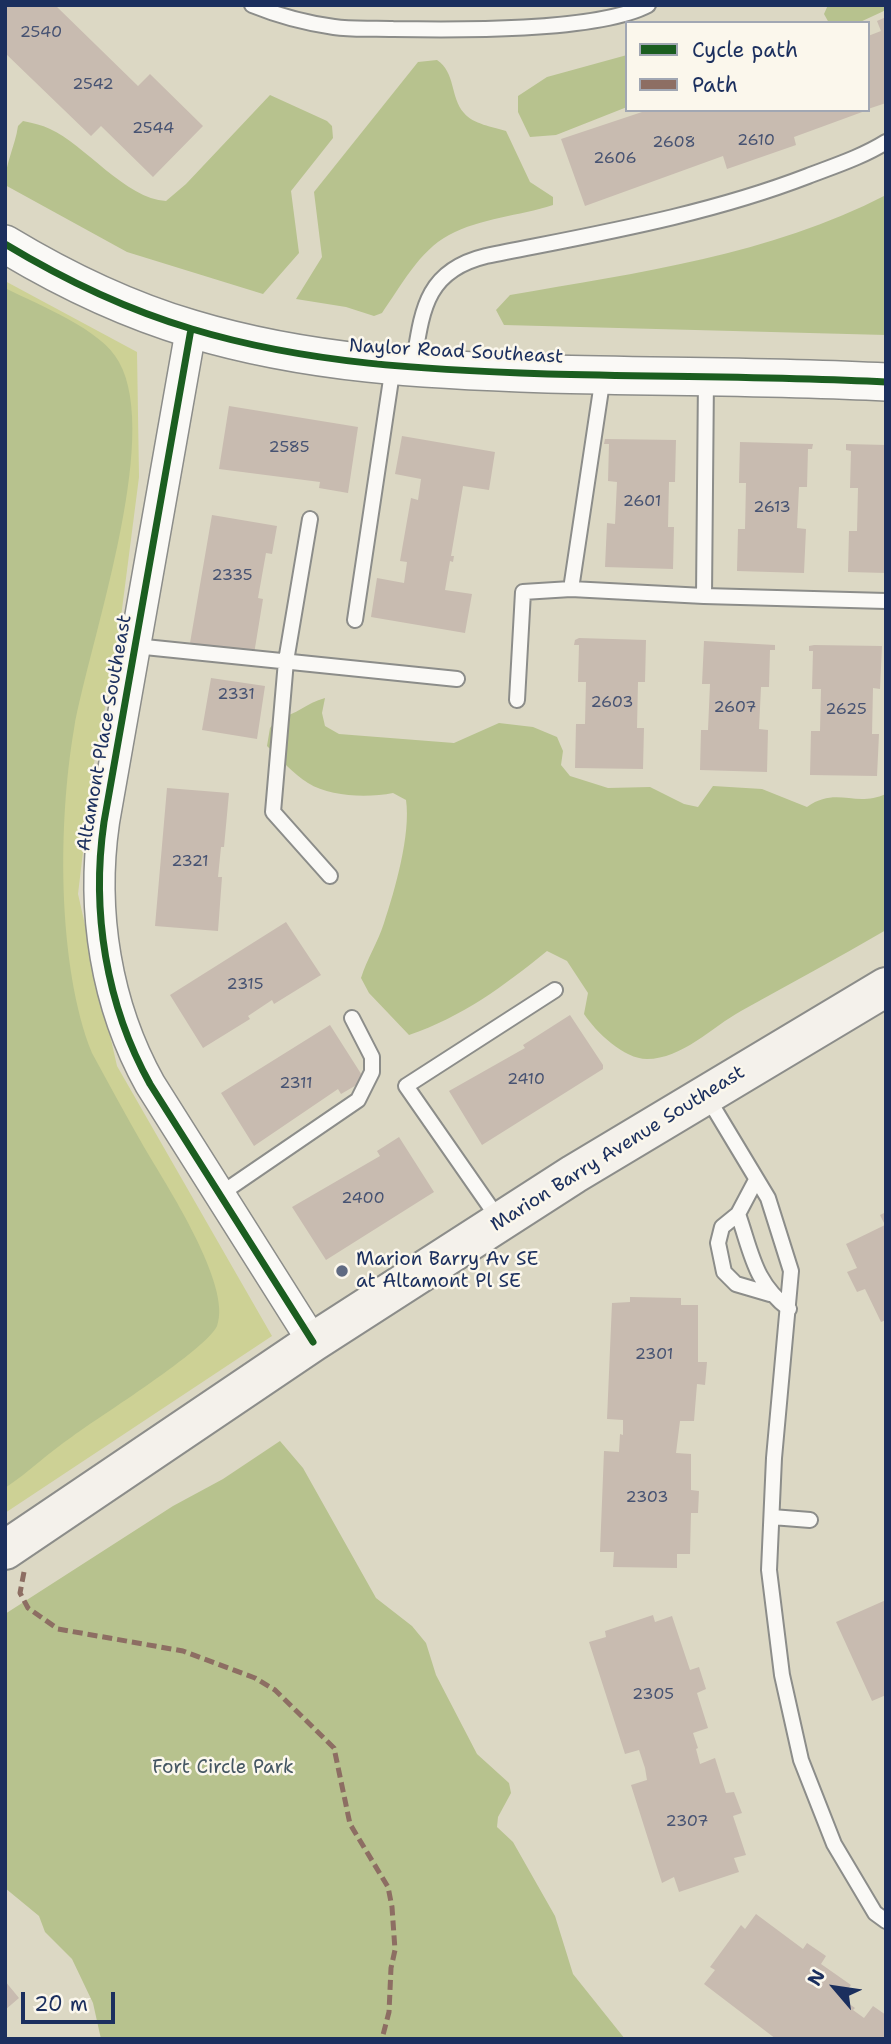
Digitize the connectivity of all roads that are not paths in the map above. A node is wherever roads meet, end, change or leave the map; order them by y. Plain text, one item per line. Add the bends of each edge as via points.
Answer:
1 (251, 5) edge
2 (648, 5) edge
3 (886, 142) edge
4 (5, 244) edge
5 (191, 329) junction
6 (403, 367) junction
7 (603, 375) junction
8 (706, 377) junction
9 (886, 382) edge
10 (310, 519) dead end
11 (571, 589) junction
12 (704, 597) junction
13 (886, 601) edge
14 (355, 621) dead end
15 (135, 646) junction
16 (286, 661) junction
17 (457, 679) dead end
18 (517, 699) dead end
19 (331, 876) dead end
20 (886, 986) edge
21 (555, 990) dead end
22 (352, 1018) dead end
23 (705, 1094) junction
24 (756, 1180) junction
25 (219, 1195) junction
26 (738, 1214) junction
27 (500, 1222) junction
28 (770, 1294) junction
29 (789, 1308) junction
30 (313, 1342) junction
31 (772, 1517) junction
32 (810, 1520) dead end
33 (5, 1550) edge
34 (886, 1921) edge

1 - 2 lane via 285,19 337,28 452,30 580,22
3 - 6 lane via 783,186 694,214 455,266 433,287 422,307
4 - 5 street, Naylor Road Southeast via 82,285
5 - 6 street, Naylor Road Southeast via 315,357
5 - 15 street, Altamont Place Southeast
6 - 7 street, Naylor Road Southeast
6 - 14 lane
7 - 8 street, Naylor Road Southeast
7 - 11 lane
8 - 9 street, Naylor Road Southeast
8 - 12 lane
10 - 16 lane
11 - 12 lane
11 - 18 lane via 523,592
12 - 13 lane
15 - 16 lane
15 - 25 street, Altamont Place Southeast via 100,851 102,932 116,1004 132,1051
16 - 17 lane
16 - 19 lane via 273,813
20 - 23 main road, Marion Barry Avenue Southeast
21 - 27 lane via 406,1086
22 - 25 lane via 372,1057 372,1072 358,1100
23 - 24 lane
23 - 27 main road, Marion Barry Avenue Southeast
24 - 26 lane
24 - 29 lane via 768,1198 791,1271
25 - 30 street, Altamont Place Southeast
26 - 28 lane via 757,1273
26 - 28 lane via 722,1227 718,1243 723,1272 736,1284
27 - 30 main road, Marion Barry Avenue Southeast
28 - 29 lane
29 - 31 lane
30 - 33 main road, Marion Barry Avenue Southeast
31 - 32 lane
31 - 34 lane via 769,1570 782,1675 801,1759 834,1844 875,1913

